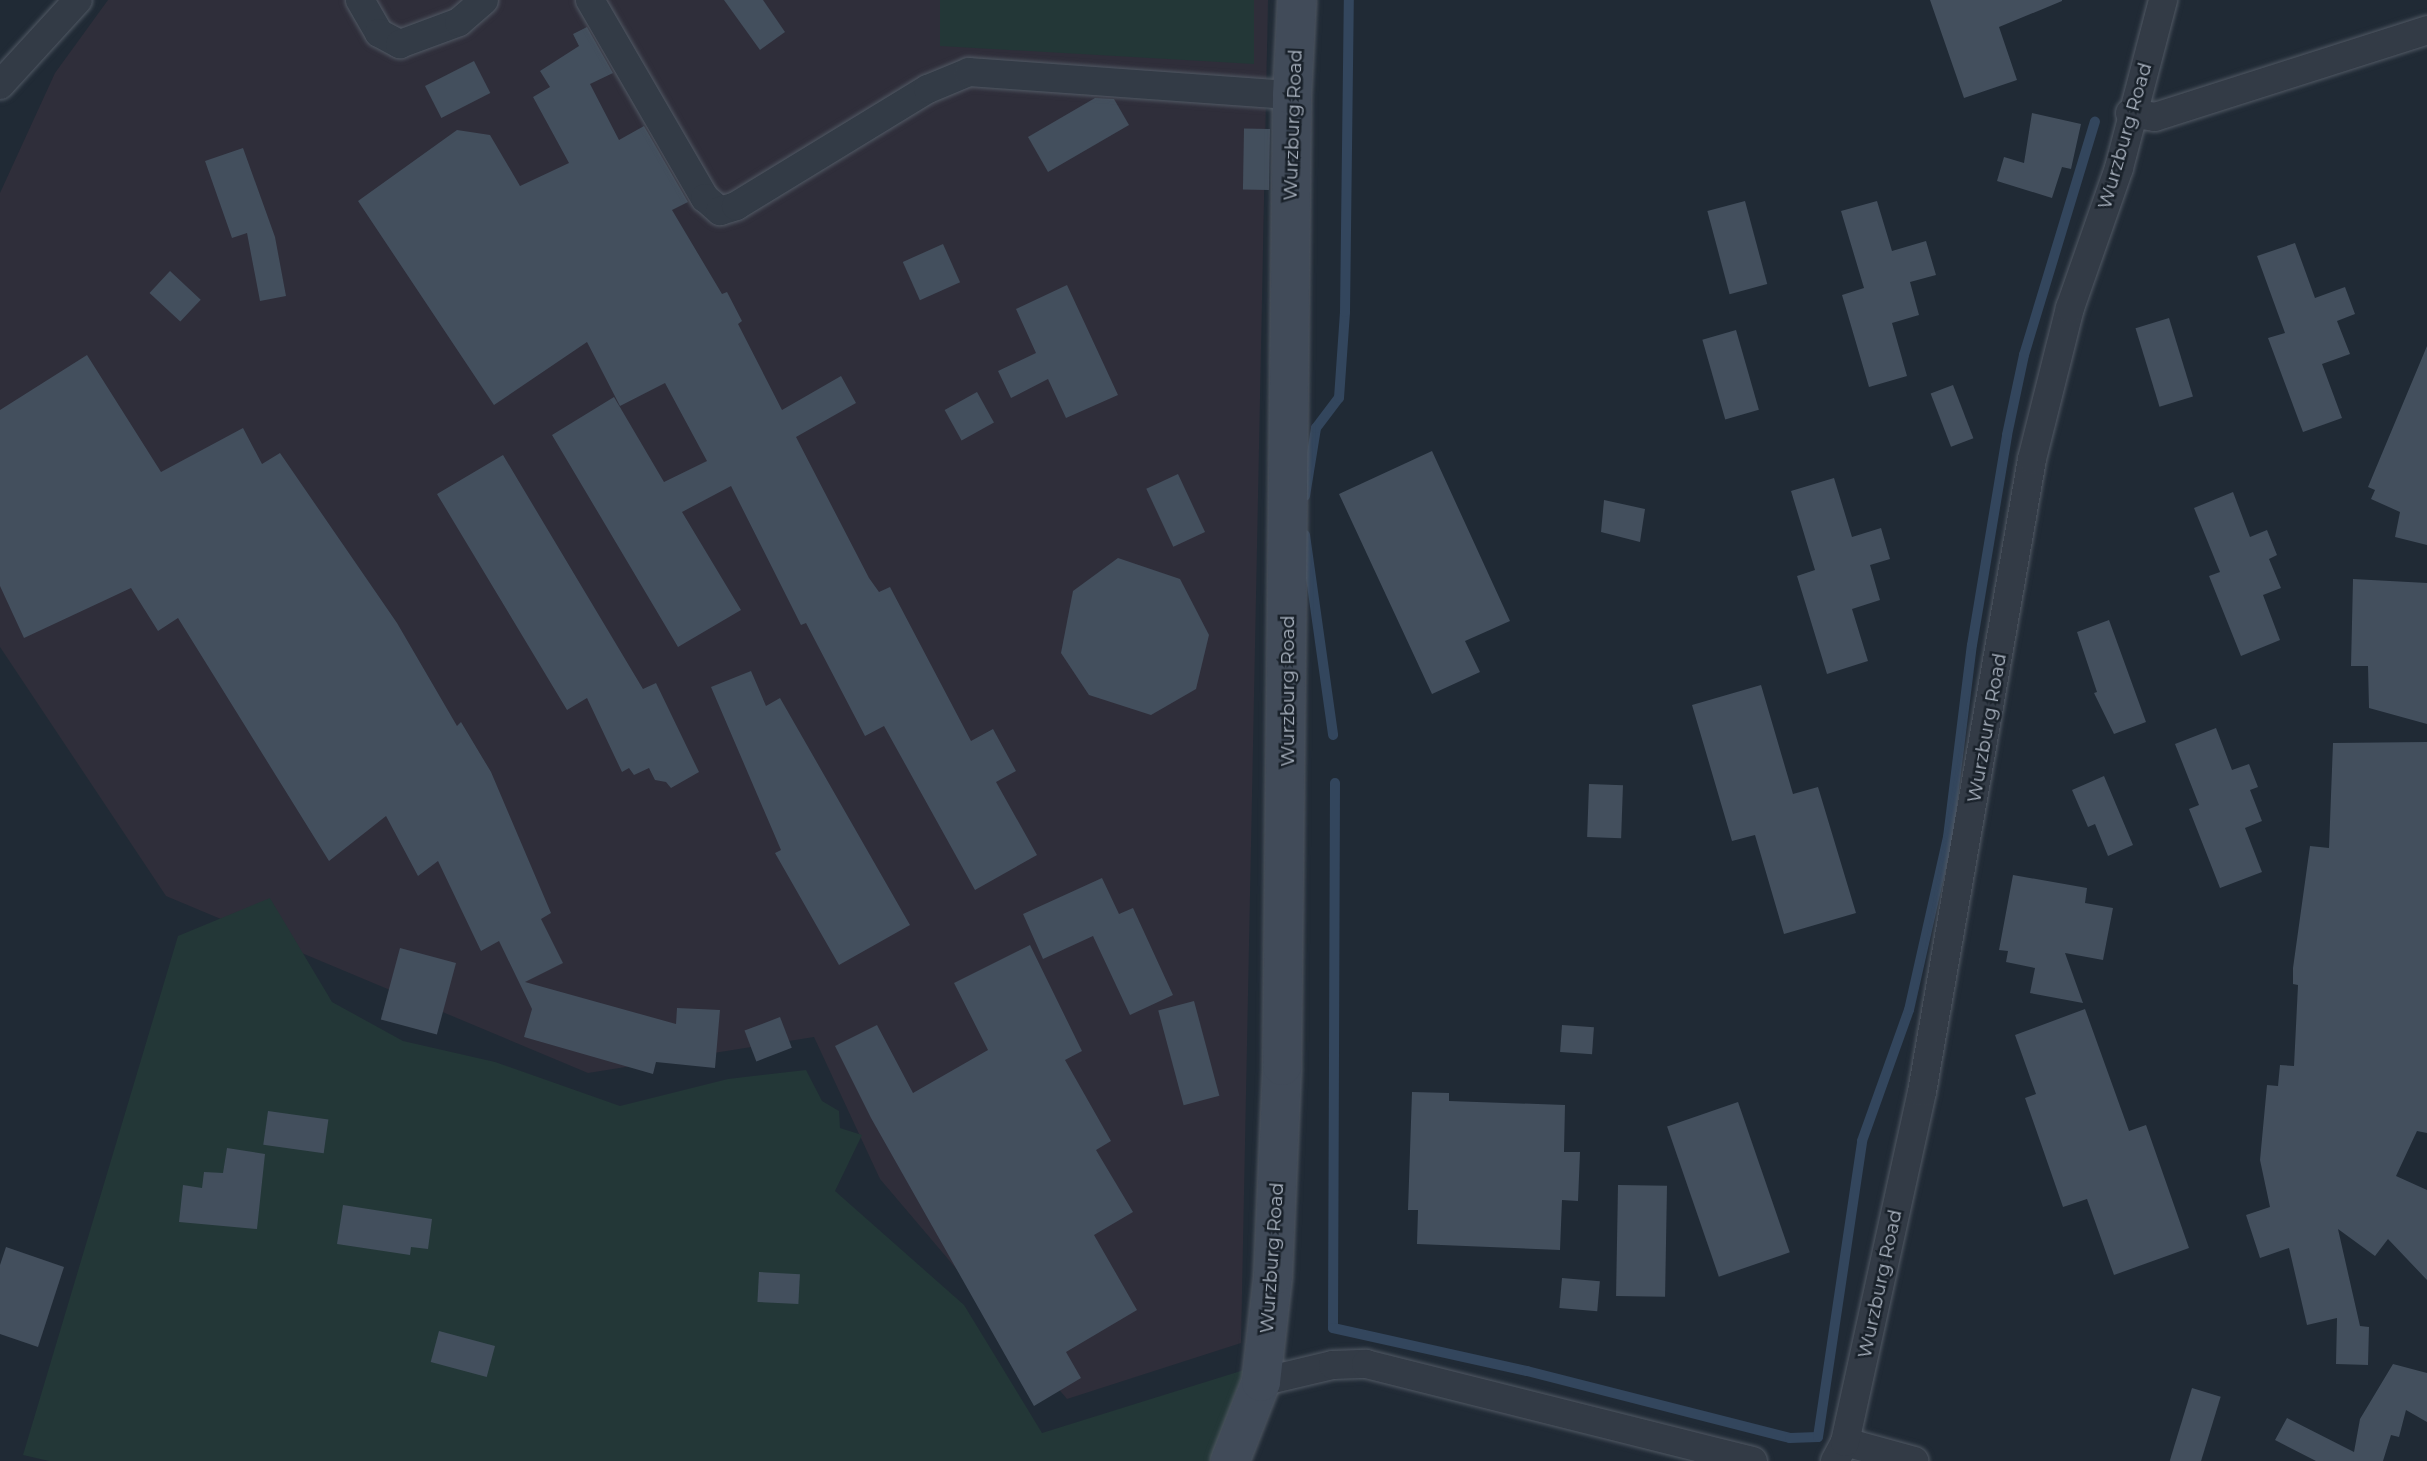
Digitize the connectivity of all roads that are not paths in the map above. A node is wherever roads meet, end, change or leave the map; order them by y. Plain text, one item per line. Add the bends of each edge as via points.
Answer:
1 (78, 0) edge
2 (360, 0) edge
3 (484, 0) edge
4 (590, 0) edge
5 (1297, 0) edge
6 (2164, 0) edge
7 (2427, 30) edge
8 (0, 85) edge
9 (1292, 95) junction
10 (2130, 113) junction
11 (1261, 1382) junction
12 (1840, 1452) edge
13 (1230, 1461) edge
14 (1753, 1461) edge
15 (1914, 1461) edge

1 - 8 street
2 - 3 street via 379,33 400,44 459,22
4 - 9 street via 705,198 720,211 736,206 928,89 969,72
5 - 9 main road, Wurzburg Road
6 - 10 street, Wurzburg Road
7 - 10 street via 2155,117
9 - 11 main road, Wurzburg Road via 1282,1089 1273,1276
10 - 12 street, Wurzburg Road via 2119,168 2070,308 2032,459 1922,1092
11 - 13 main road, Wurzburg Road
11 - 14 street via 1333,1365 1366,1364
12 - 15 street

